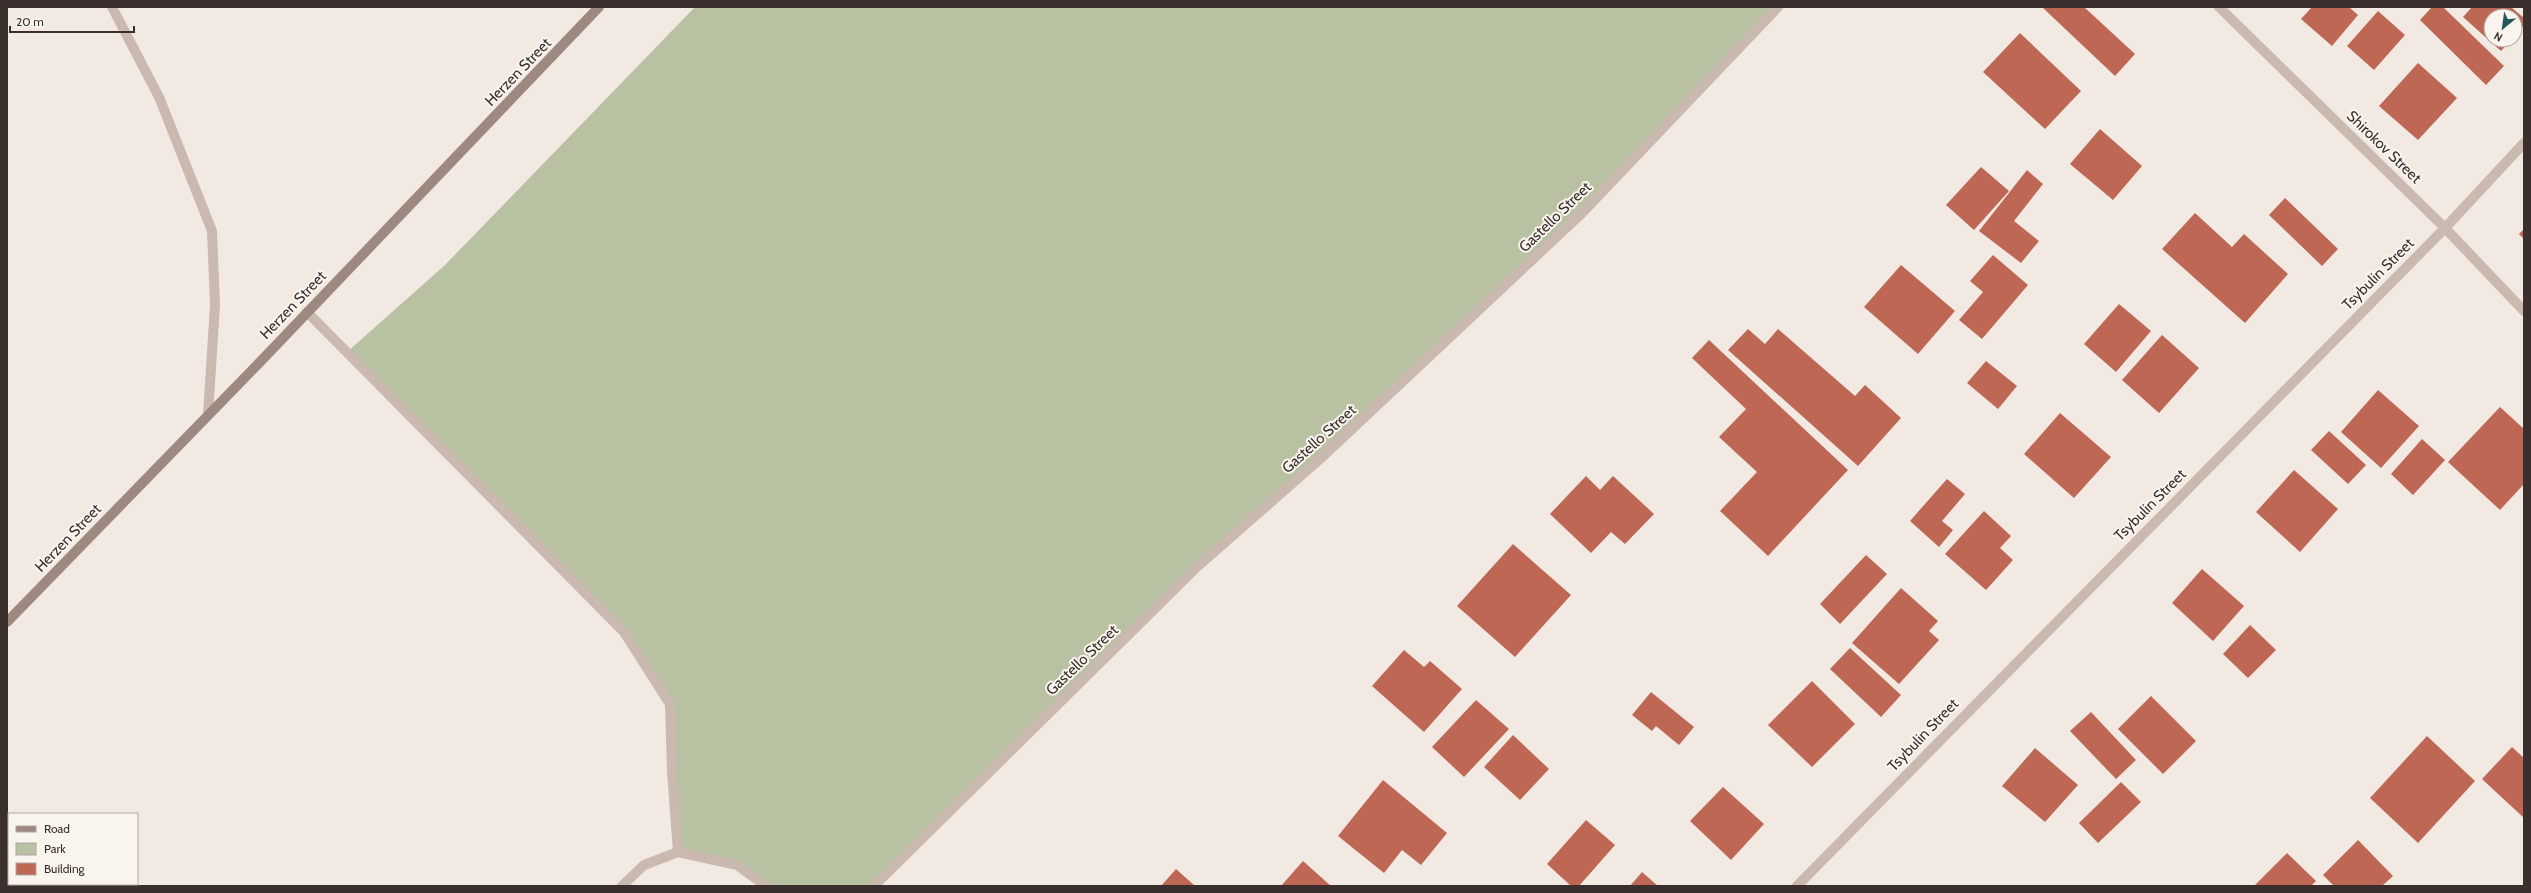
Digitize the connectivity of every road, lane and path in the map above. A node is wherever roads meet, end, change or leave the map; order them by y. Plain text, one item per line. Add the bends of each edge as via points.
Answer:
1 (112, 7) edge
2 (599, 7) edge
3 (1778, 7) edge
4 (2220, 7) edge
5 (2524, 143) edge
6 (2445, 228) junction
7 (2524, 311) edge
8 (308, 312) junction
9 (208, 415) junction
10 (7, 622) edge
11 (678, 852) junction
12 (622, 886) edge
13 (766, 886) edge
14 (874, 886) edge
15 (1797, 886) edge

1 - 9 street via 159,97 212,231 215,305
2 - 8 main road, Herzen Street
3 - 14 street, Gastello Street via 1582,213 1320,459 1198,566
4 - 6 street, Shirokov Street
5 - 6 street, Tsybulin Street
6 - 7 street, Shirokov Street
6 - 15 street, Tsybulin Street
8 - 9 main road, Herzen Street
8 - 11 street via 624,632 670,704
9 - 10 main road, Herzen Street
11 - 12 street via 644,866
11 - 13 street via 737,865

